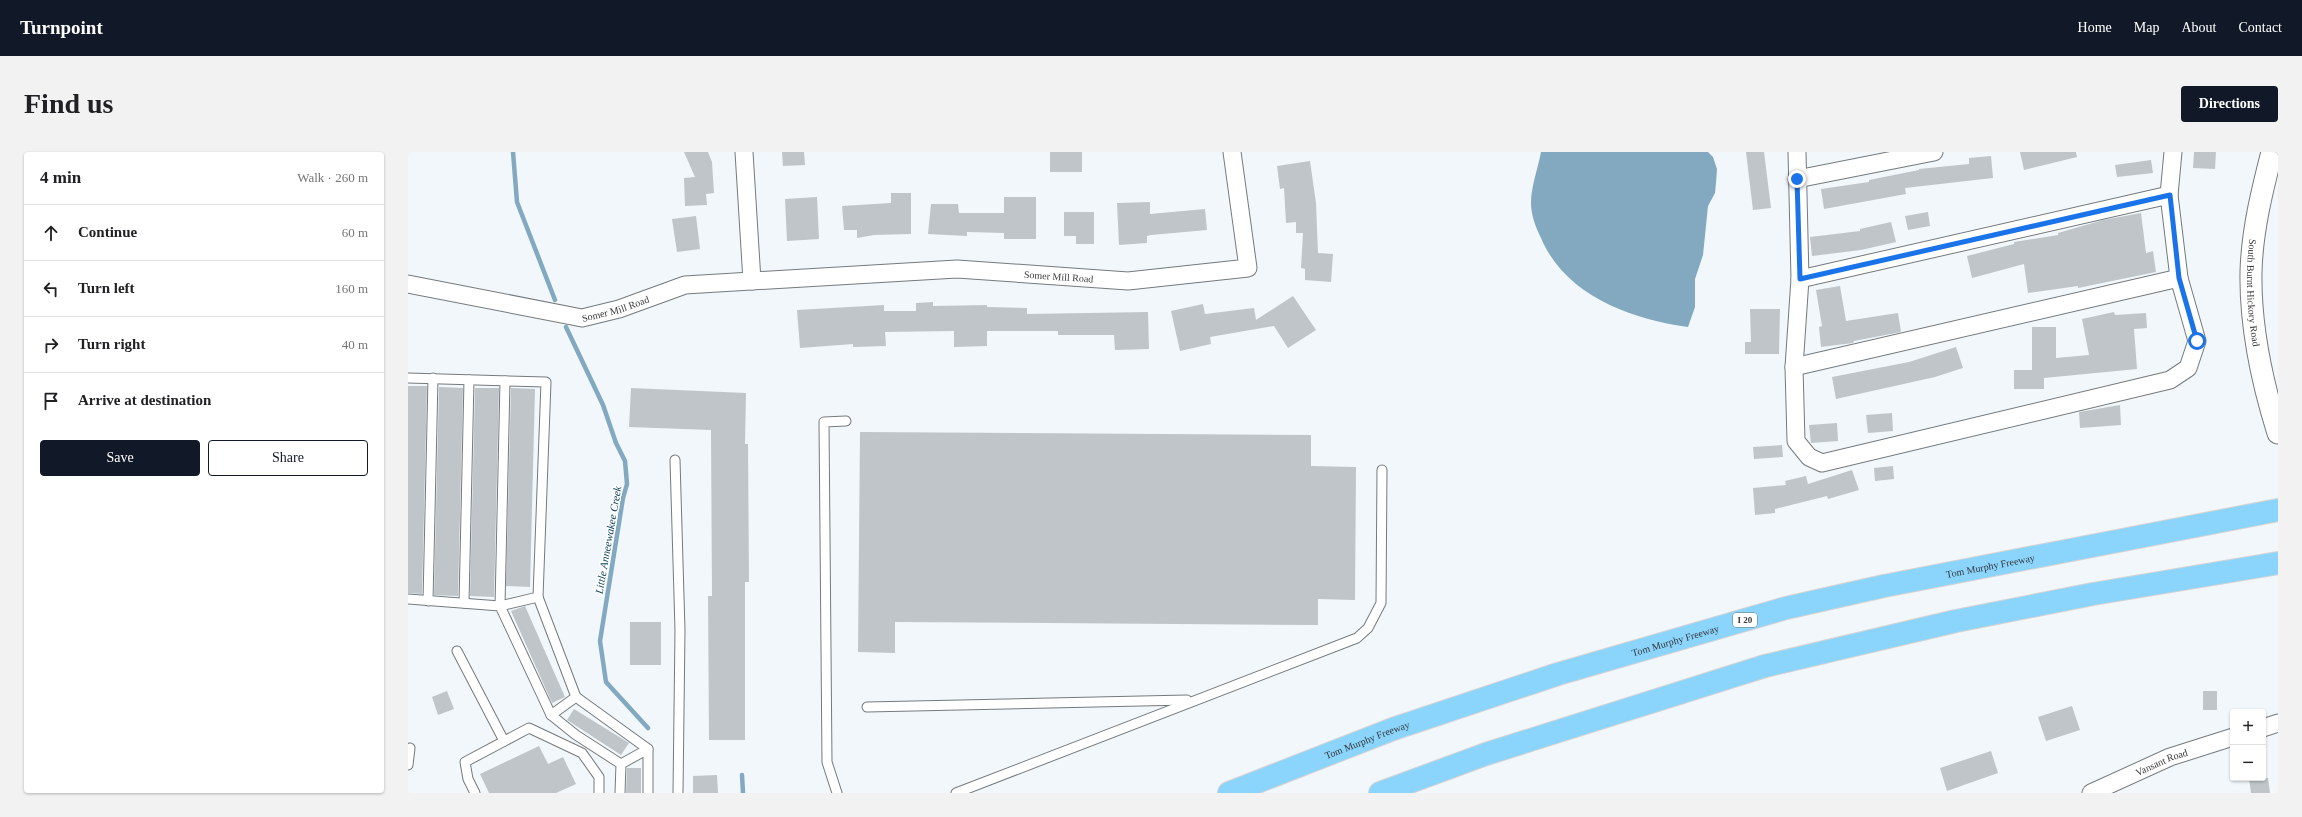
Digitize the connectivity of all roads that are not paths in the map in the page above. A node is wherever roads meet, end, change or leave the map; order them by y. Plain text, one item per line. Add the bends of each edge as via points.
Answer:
1 (744, 152) edge
2 (1232, 152) edge
3 (1796, 152) edge
4 (1934, 152) edge
5 (2173, 152) edge
6 (2272, 152) edge
7 (1797, 179) junction
8 (2170, 195) junction
9 (2179, 278) junction
10 (1800, 279) junction
11 (752, 281) junction
12 (408, 284) edge
13 (1794, 367) junction
14 (408, 378) edge
15 (433, 378) junction
16 (468, 380) junction
17 (505, 381) junction
18 (846, 421) dead end
19 (2278, 434) edge
20 (676, 460) dead end
21 (1382, 470) dead end
22 (2278, 510) edge
23 (2278, 563) edge
24 (538, 597) junction
25 (408, 600) edge
26 (428, 601) junction
27 (464, 603) junction
28 (500, 606) junction
29 (457, 650) dead end
30 (576, 697) junction
31 (1194, 700) junction
32 (867, 707) dead end
33 (551, 715) junction
34 (2278, 723) edge
35 (2266, 727) edge
36 (2230, 738) edge
37 (504, 741) junction
38 (410, 748) dead end
39 (648, 749) junction
40 (621, 764) junction
41 (408, 765) edge
42 (475, 793) edge
43 (600, 793) edge
44 (620, 793) edge
45 (648, 793) edge
46 (678, 793) edge
47 (837, 793) edge
48 (956, 793) edge
49 (1229, 793) edge
50 (1380, 793) edge
51 (2091, 793) edge

1 - 11 street
2 - 11 street, Somer Mill Road via 1248,268 1128,281 958,270
3 - 7 street
4 - 7 street
5 - 8 street
6 - 19 street, South Burnt Hickory Road via 2258,211 2251,272 2255,336
7 - 10 street
8 - 9 street
8 - 10 street
9 - 13 street
9 - 13 street via 2197,341 2188,368 2170,380 1874,452 1822,464 1809,457 1796,441
10 - 13 street
11 - 12 street, Somer Mill Road via 685,285 619,309 582,318
14 - 15 lane
15 - 16 lane
15 - 26 lane
16 - 17 lane
16 - 27 lane
17 - 24 lane via 546,382
17 - 28 lane
18 - 47 lane via 824,422 826,762
20 - 46 lane via 680,630
21 - 31 lane via 1381,603 1368,628 1357,638
22 - 49 highway, Tom Murphy Freeway / I 20 via 1786,608 1558,674 1392,729
23 - 50 highway via 2093,594 1956,621 1765,666 1486,754
24 - 28 lane
24 - 30 lane
25 - 26 lane
26 - 27 lane
27 - 28 lane
28 - 33 lane
29 - 37 lane
30 - 33 lane
30 - 39 lane
31 - 32 lane
31 - 48 lane
33 - 40 lane via 576,735
34 - 35 street
36 - 51 street, Vansant Road via 2170,757
37 - 42 lane via 465,762 468,779
37 - 43 lane via 530,728 582,753 599,777
38 - 41 lane
39 - 40 lane
39 - 45 lane
40 - 44 lane

